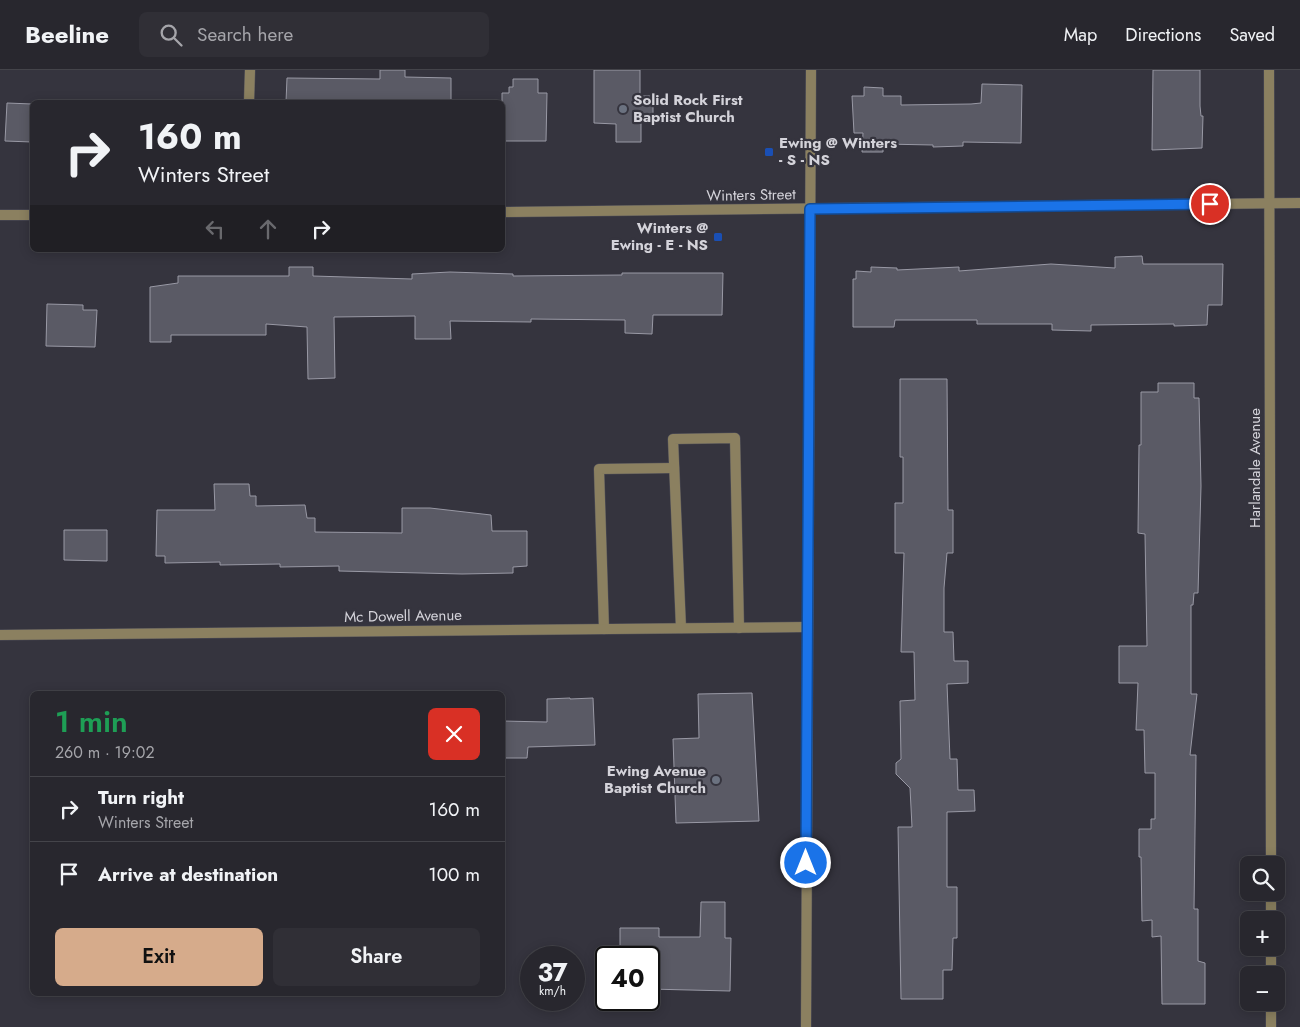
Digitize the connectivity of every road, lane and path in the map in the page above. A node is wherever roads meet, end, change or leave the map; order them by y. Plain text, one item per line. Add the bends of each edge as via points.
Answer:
1 (250, 70) edge
2 (811, 70) edge
3 (1269, 70) edge
4 (249, 100) edge
5 (1270, 203) junction
6 (1300, 203) edge
7 (810, 209) junction
8 (505, 212) edge
9 (0, 215) edge
10 (30, 215) edge
11 (674, 468) junction
12 (807, 627) junction
13 (681, 628) junction
14 (739, 628) junction
15 (604, 629) junction
16 (0, 635) edge
17 (1271, 856) edge
18 (1271, 1011) edge
19 (806, 1027) edge
20 (1271, 1027) edge

1 - 4 street
2 - 7 street
3 - 5 street, Harlandale Avenue
5 - 6 street, Winters Street
5 - 7 street, Winters Street
5 - 17 street, Harlandale Avenue
7 - 8 street, Winters Street
7 - 12 street
9 - 10 street
11 - 13 street
11 - 14 street via 673,439 735,438
11 - 15 street via 599,469
12 - 14 street, Mc Dowell Avenue
12 - 19 street
13 - 14 street, Mc Dowell Avenue
13 - 15 street, Mc Dowell Avenue
15 - 16 street, Mc Dowell Avenue
18 - 20 street

